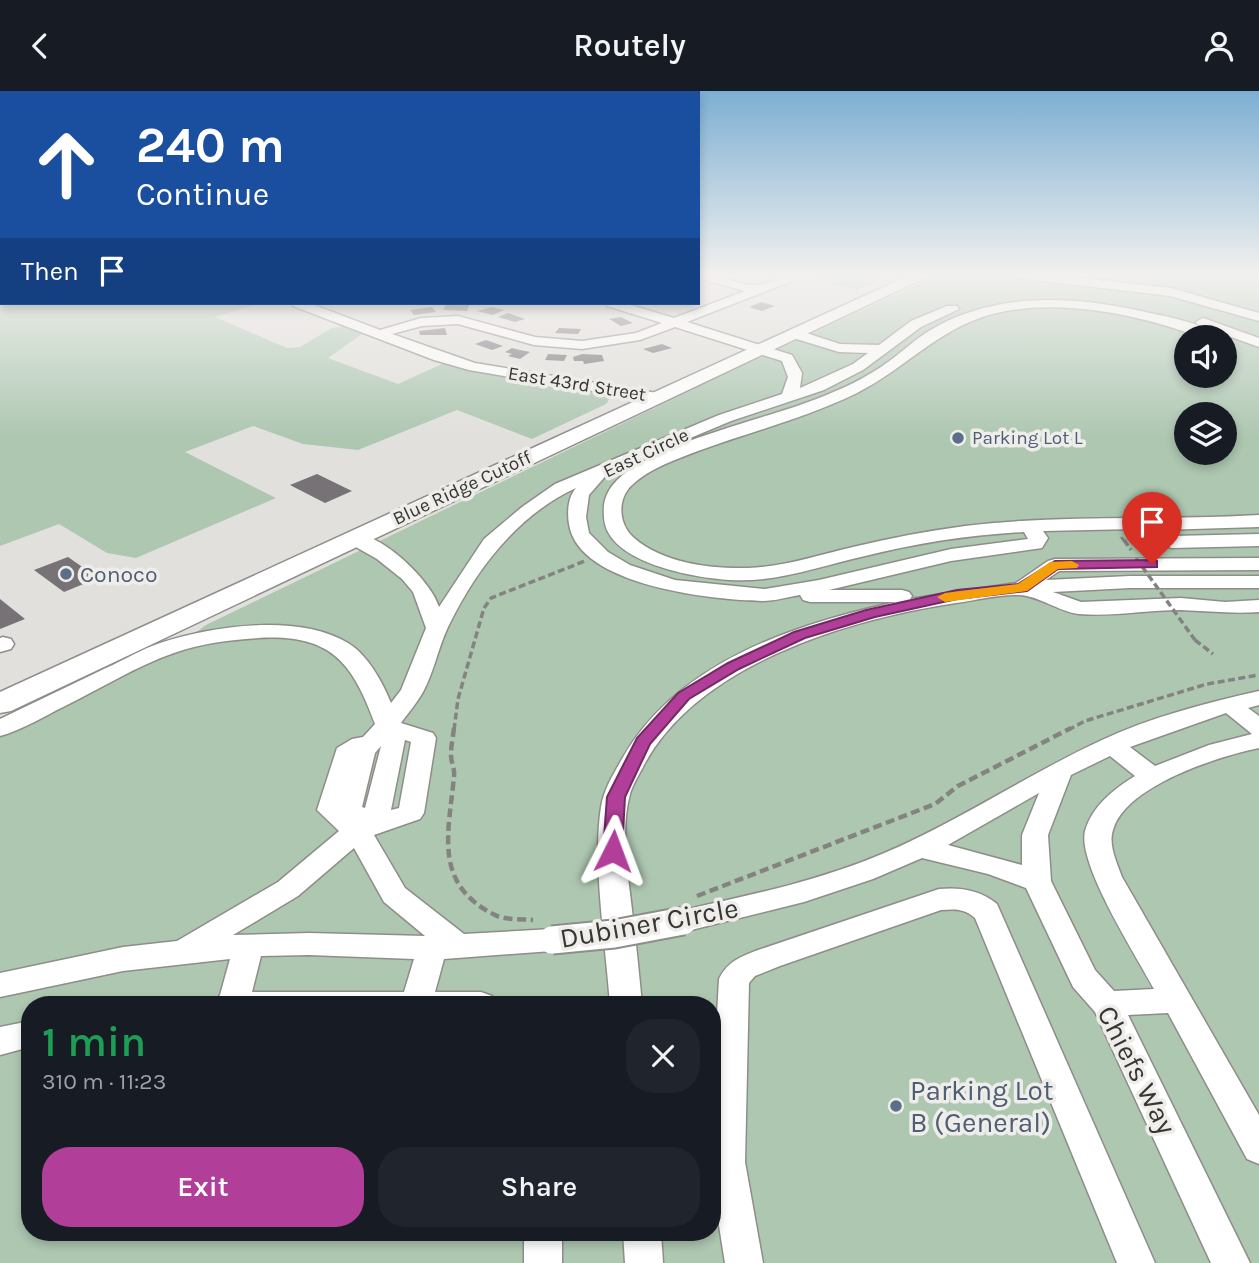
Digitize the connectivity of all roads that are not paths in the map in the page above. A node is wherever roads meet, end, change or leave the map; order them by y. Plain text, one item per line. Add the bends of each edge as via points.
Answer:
1 (365, 329) edge
2 (398, 329) edge
3 (488, 329) edge
4 (658, 329) edge
5 (698, 329) edge
6 (806, 329) edge
7 (910, 329) edge
8 (933, 329) edge
9 (942, 329) edge
10 (1219, 329) edge
11 (938, 330) junction
12 (379, 334) junction
13 (795, 334) junction
14 (1259, 343) edge
15 (1237, 346) edge
16 (762, 349) junction
17 (880, 350) junction
18 (1259, 355) edge
19 (905, 356) junction
20 (659, 397) junction
21 (788, 398) junction
22 (726, 418) junction
23 (747, 428) junction
24 (655, 445) junction
25 (674, 455) junction
26 (603, 468) junction
27 (1259, 521) edge
28 (1141, 524) junction
29 (1032, 535) junction
30 (354, 538) junction
31 (1259, 540) edge
32 (1259, 564) edge
33 (1259, 572) edge
34 (1259, 584) edge
35 (1022, 588) junction
36 (1259, 593) edge
37 (765, 595) junction
38 (957, 595) junction
39 (1259, 599) edge
40 (1259, 606) edge
41 (437, 628) junction
42 (1259, 698) edge
43 (0, 704) edge
44 (1230, 705) junction
45 (386, 726) junction
46 (0, 728) edge
47 (1259, 728) edge
48 (1259, 740) edge
49 (1111, 745) junction
50 (1061, 770) junction
51 (1153, 777) junction
52 (357, 831) junction
53 (920, 848) junction
54 (1037, 881) junction
55 (249, 945) junction
56 (446, 948) junction
57 (183, 951) junction
58 (0, 985) edge
59 (233, 996) edge
60 (421, 996) edge
61 (625, 996) edge
62 (1177, 1000) junction
63 (1107, 1005) junction
64 (21, 1036) edge
65 (0, 1041) edge
66 (1259, 1148) edge
67 (543, 1241) edge
68 (643, 1241) edge
69 (544, 1263) edge
70 (644, 1263) edge
71 (744, 1263) edge
72 (1136, 1263) edge
73 (1231, 1263) edge

1 - 12 street, East 43rd Street
2 - 12 street
3 - 4 street via 524,339 582,345 629,339
5 - 16 street
6 - 13 main road, Blue Ridge Cutoff
7 - 17 street, East Circle
8 - 11 street
9 - 11 street
10 - 14 street, East Circle
11 - 19 street
12 - 20 street, East 43rd Street via 474,367
13 - 16 main road, Blue Ridge Cutoff
13 - 17 street via 839,348
15 - 18 street
16 - 20 main road, Blue Ridge Cutoff
16 - 21 street via 787,358 794,366 796,379
17 - 19 street
17 - 21 street, East Circle via 858,367
19 - 23 street via 838,396
20 - 30 main road, Blue Ridge Cutoff
21 - 22 street, East Circle
22 - 23 street
22 - 24 street, East Circle
23 - 25 street
24 - 25 street
24 - 26 street, East Circle
25 - 29 street via 625,482 615,495 612,520 631,547 651,558 702,571 753,574 917,539
26 - 37 street, East Circle via 580,494 577,517 580,535 601,556 672,586
26 - 41 street via 561,488 491,543
27 - 28 street
28 - 29 street
28 - 31 street via 1172,542
29 - 37 street, East Circle
30 - 41 street via 384,553 409,574 424,594
30 - 43 main road, Blue Ridge Cutoff
32 - 35 street via 1055,565
33 - 35 street via 1061,577
34 - 35 street
35 - 36 street via 1070,595
35 - 38 street
35 - 39 street via 1077,600
35 - 40 street via 1079,608
37 - 38 street, East Circle
38 - 61 street via 871,613 799,635 684,696 643,742 616,797 613,851
41 - 45 street via 412,691
42 - 44 street, Dubiner Circle
44 - 47 street
44 - 49 street, Dubiner Circle
45 - 46 street via 367,675 341,647 297,633 254,631 166,648
45 - 52 street
45 - 52 street via 424,738 411,813
48 - 51 street
49 - 50 street, Dubiner Circle
49 - 51 street
50 - 53 street, Dubiner Circle
50 - 54 street, Chiefs Way via 1035,835
51 - 62 street via 1106,814 1099,829 1099,852 1108,877
52 - 56 street via 394,895
52 - 57 street via 288,889
53 - 54 street via 994,865
53 - 56 street, Dubiner Circle, bridge via 792,897 684,911 614,935 548,930
54 - 63 street, Chiefs Way via 1084,978
55 - 56 street, Dubiner Circle
55 - 57 street, Dubiner Circle
55 - 59 street
56 - 60 street
57 - 58 street, Dubiner Circle
62 - 63 street
62 - 66 street
63 - 73 street, Chiefs Way
64 - 65 street
67 - 69 street
68 - 70 street
71 - 72 street via 727,1162 734,979 744,968 769,958 939,899 960,897 977,902 987,912

